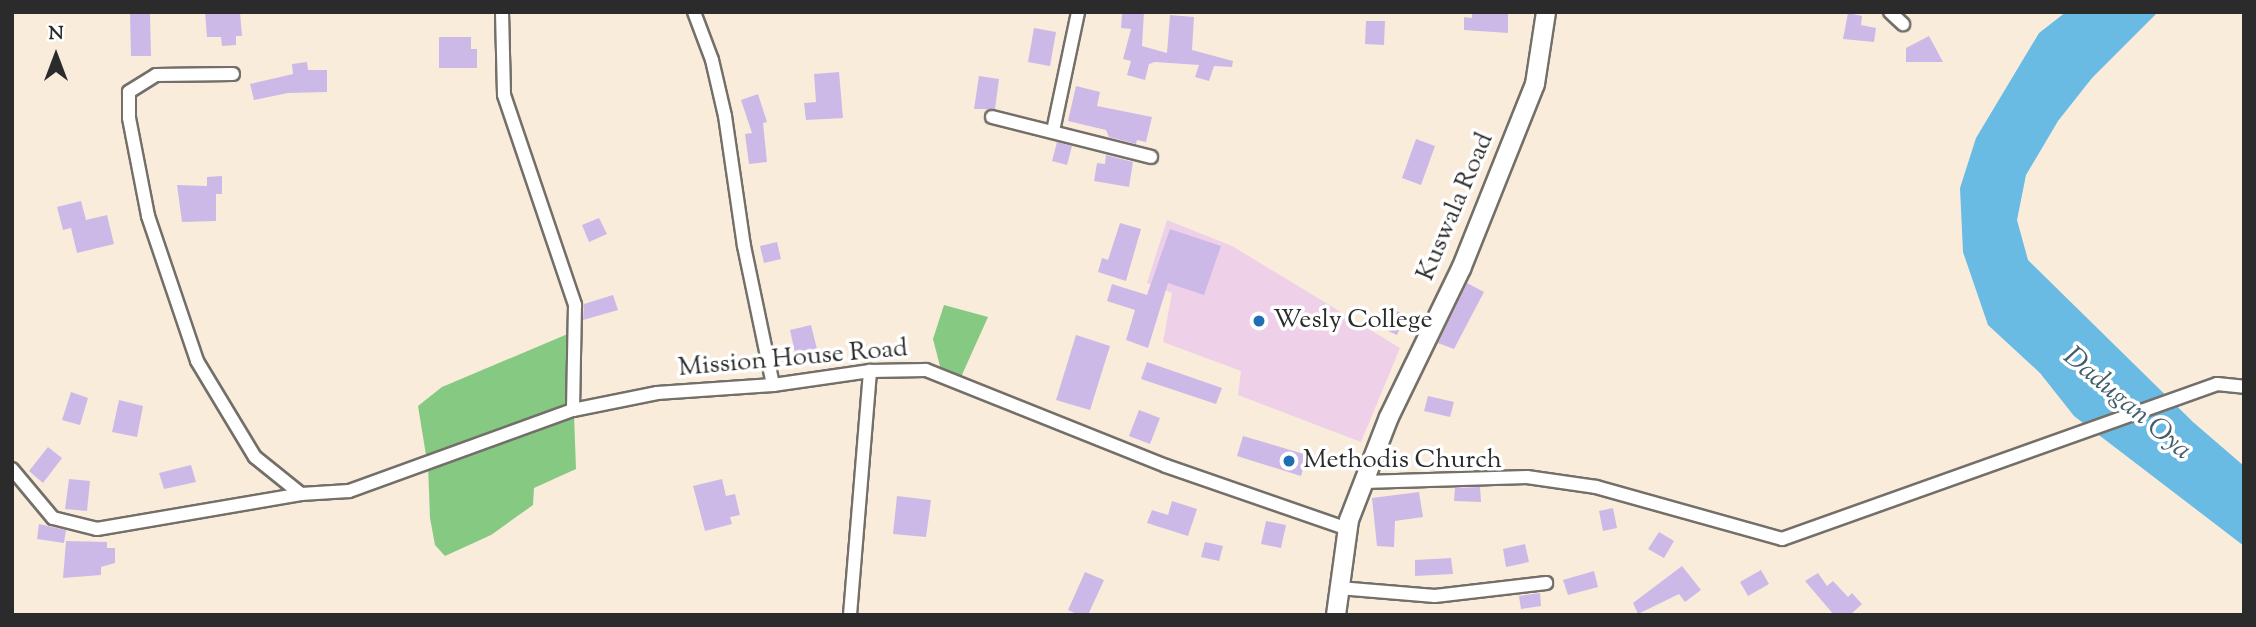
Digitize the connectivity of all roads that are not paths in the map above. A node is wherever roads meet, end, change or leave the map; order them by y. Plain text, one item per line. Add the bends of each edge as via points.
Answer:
1 (502, 12) edge
2 (694, 12) edge
3 (1078, 12) edge
4 (1546, 12) edge
5 (1890, 12) edge
6 (1903, 24) dead end
7 (233, 74) dead end
8 (992, 117) dead end
9 (1054, 131) junction
10 (1151, 157) dead end
11 (870, 371) junction
12 (773, 385) junction
13 (2244, 387) edge
14 (573, 410) junction
15 (12, 469) edge
16 (1364, 482) junction
17 (307, 495) junction
18 (1348, 529) junction
19 (1546, 583) dead end
20 (1339, 588) junction
21 (850, 615) edge
22 (1336, 615) edge

1 - 14 street via 504,95 575,305
2 - 12 street via 712,60 725,116 744,246
3 - 9 street
4 - 16 street, Kuswala Road via 1535,84 1461,269 1388,417
5 - 6 street
7 - 17 street via 156,75 129,92 129,118 148,216 197,361 255,457
8 - 9 street
9 - 10 street
11 - 12 street, Mission House Road
11 - 18 street, Mission House Road via 926,370 1167,466
11 - 21 street
12 - 14 street, Mission House Road via 657,393
13 - 16 street via 2217,384 1783,539 1596,487 1527,477
14 - 17 street, Mission House Road via 349,491
15 - 17 street, Mission House Road via 53,518 97,529
16 - 18 street, Kuswala Road
18 - 20 street, Kuswala Road
19 - 20 street via 1435,596
20 - 22 street, Kuswala Road

